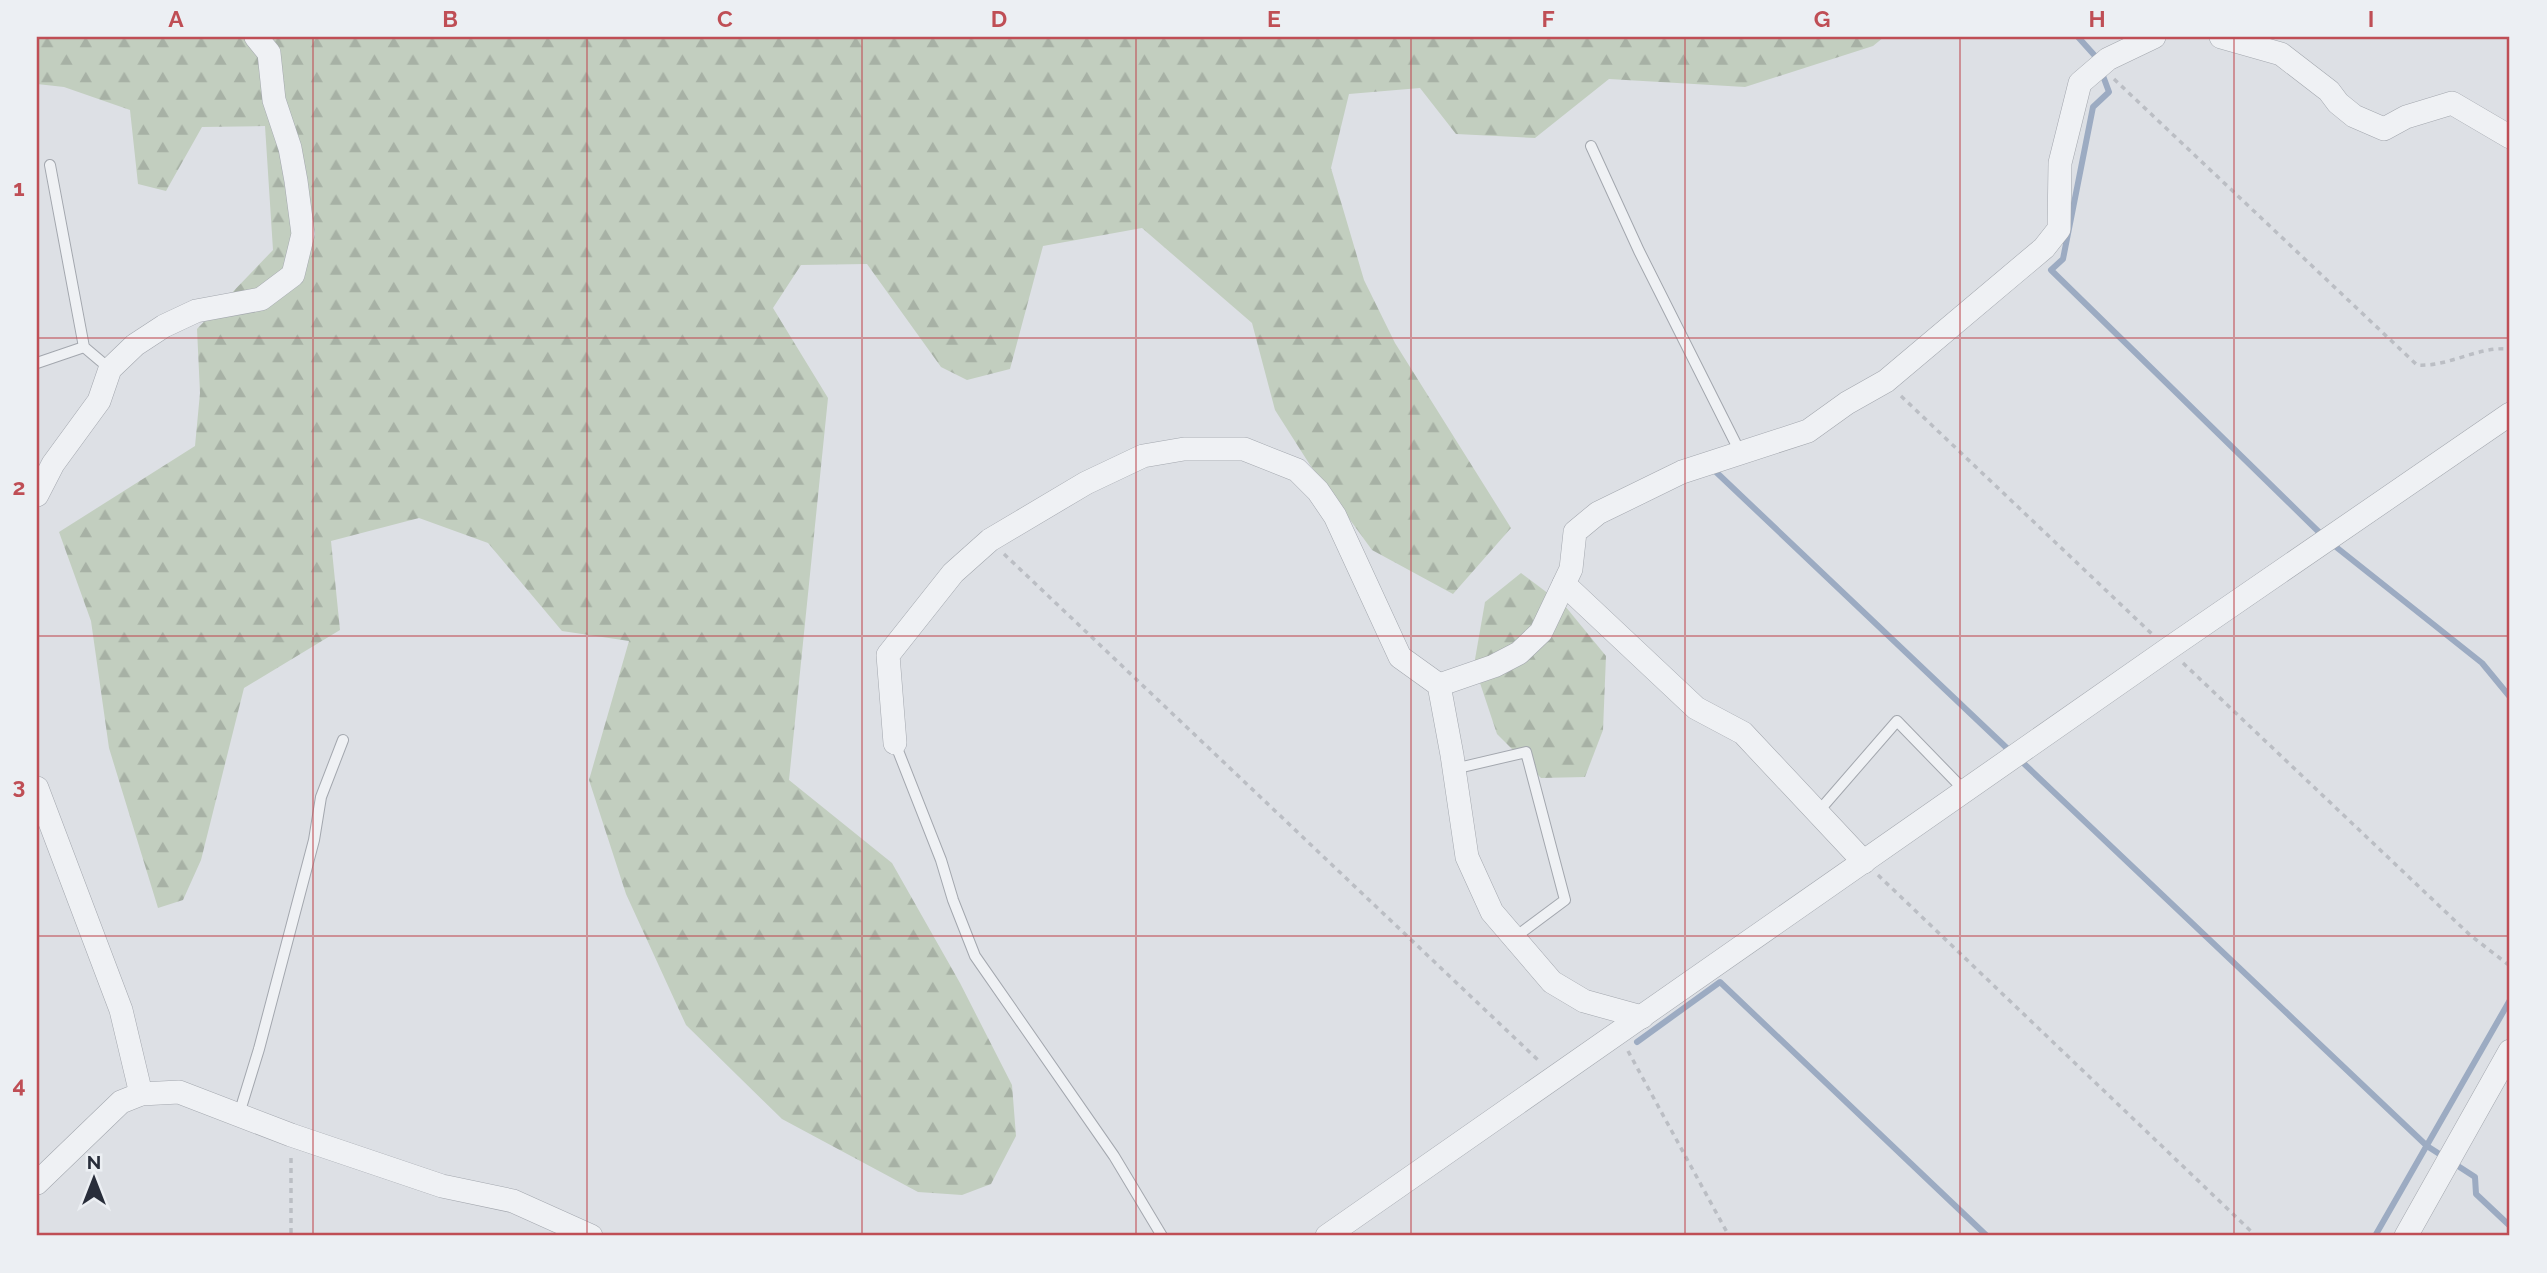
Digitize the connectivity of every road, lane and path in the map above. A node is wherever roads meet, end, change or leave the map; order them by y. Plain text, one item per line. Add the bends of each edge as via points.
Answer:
1 (256, 37) edge
2 (2154, 37) edge
3 (2221, 37) edge
4 (2098, 68) junction
5 (2510, 137) edge
6 (1591, 146) dead end
7 (50, 164) dead end
8 (84, 347) junction
9 (2510, 349) edge
10 (37, 363) edge
11 (110, 369) junction
12 (1886, 381) junction
13 (2510, 414) edge
14 (1740, 452) junction
15 (37, 495) edge
16 (990, 540) junction
17 (1564, 584) junction
18 (2168, 649) junction
19 (1439, 685) junction
20 (343, 740) dead end
21 (895, 743) joint
22 (1454, 769) junction
23 (37, 788) edge
24 (1965, 791) junction
25 (1818, 812) junction
26 (1864, 862) junction
27 (1513, 939) junction
28 (2510, 966) edge
29 (1642, 1017) junction
30 (1619, 1034) junction
31 (2510, 1051) edge
32 (1556, 1077) junction
33 (141, 1094) junction
34 (239, 1114) junction
35 (291, 1135) junction
36 (37, 1182) edge
37 (291, 1236) edge
38 (592, 1236) edge
39 (1162, 1236) edge
40 (1327, 1236) edge
41 (1729, 1236) edge
42 (2256, 1236) edge
43 (2406, 1236) edge

1 - 11 street via 269,53 274,100 296,180 303,234 293,275 261,299 195,311 164,326
2 - 4 street
3 - 5 street via 2281,54 2354,116 2384,128 2452,103
4 - 9 path via 2127,90 2417,365 2433,366 2476,352
4 - 12 street via 2080,83 2060,163 2059,229 2044,248
6 - 14 lane
7 - 8 lane
8 - 10 lane
8 - 11 lane
11 - 15 street via 99,401 52,464
12 - 14 street via 1808,431
12 - 18 path
13 - 18 street
14 - 17 street via 1682,472 1598,513 1575,532 1571,569
16 - 19 street via 1086,483 1143,456 1184,449 1244,449 1297,470 1318,491 1335,516 1401,657
16 - 21 street via 953,573 888,655
16 - 32 path
17 - 19 street via 1541,632 1519,653
17 - 25 street via 1696,708 1743,733
18 - 24 street
18 - 28 path via 2470,935
19 - 22 street
20 - 34 lane via 321,797
21 - 39 lane via 975,956 1114,1156
22 - 27 street via 1467,857 1492,912
22 - 27 lane via 1526,752 1565,900
23 - 33 street via 121,1010
24 - 25 lane via 1897,721
24 - 26 street
25 - 26 street
26 - 29 street
26 - 42 path
27 - 29 street via 1552,982 1584,1001
29 - 30 street
30 - 32 street
30 - 41 path
31 - 43 street
32 - 40 street
33 - 34 street via 179,1092
33 - 36 street via 121,1102
34 - 35 street
35 - 37 path
35 - 38 street via 442,1186 513,1201

